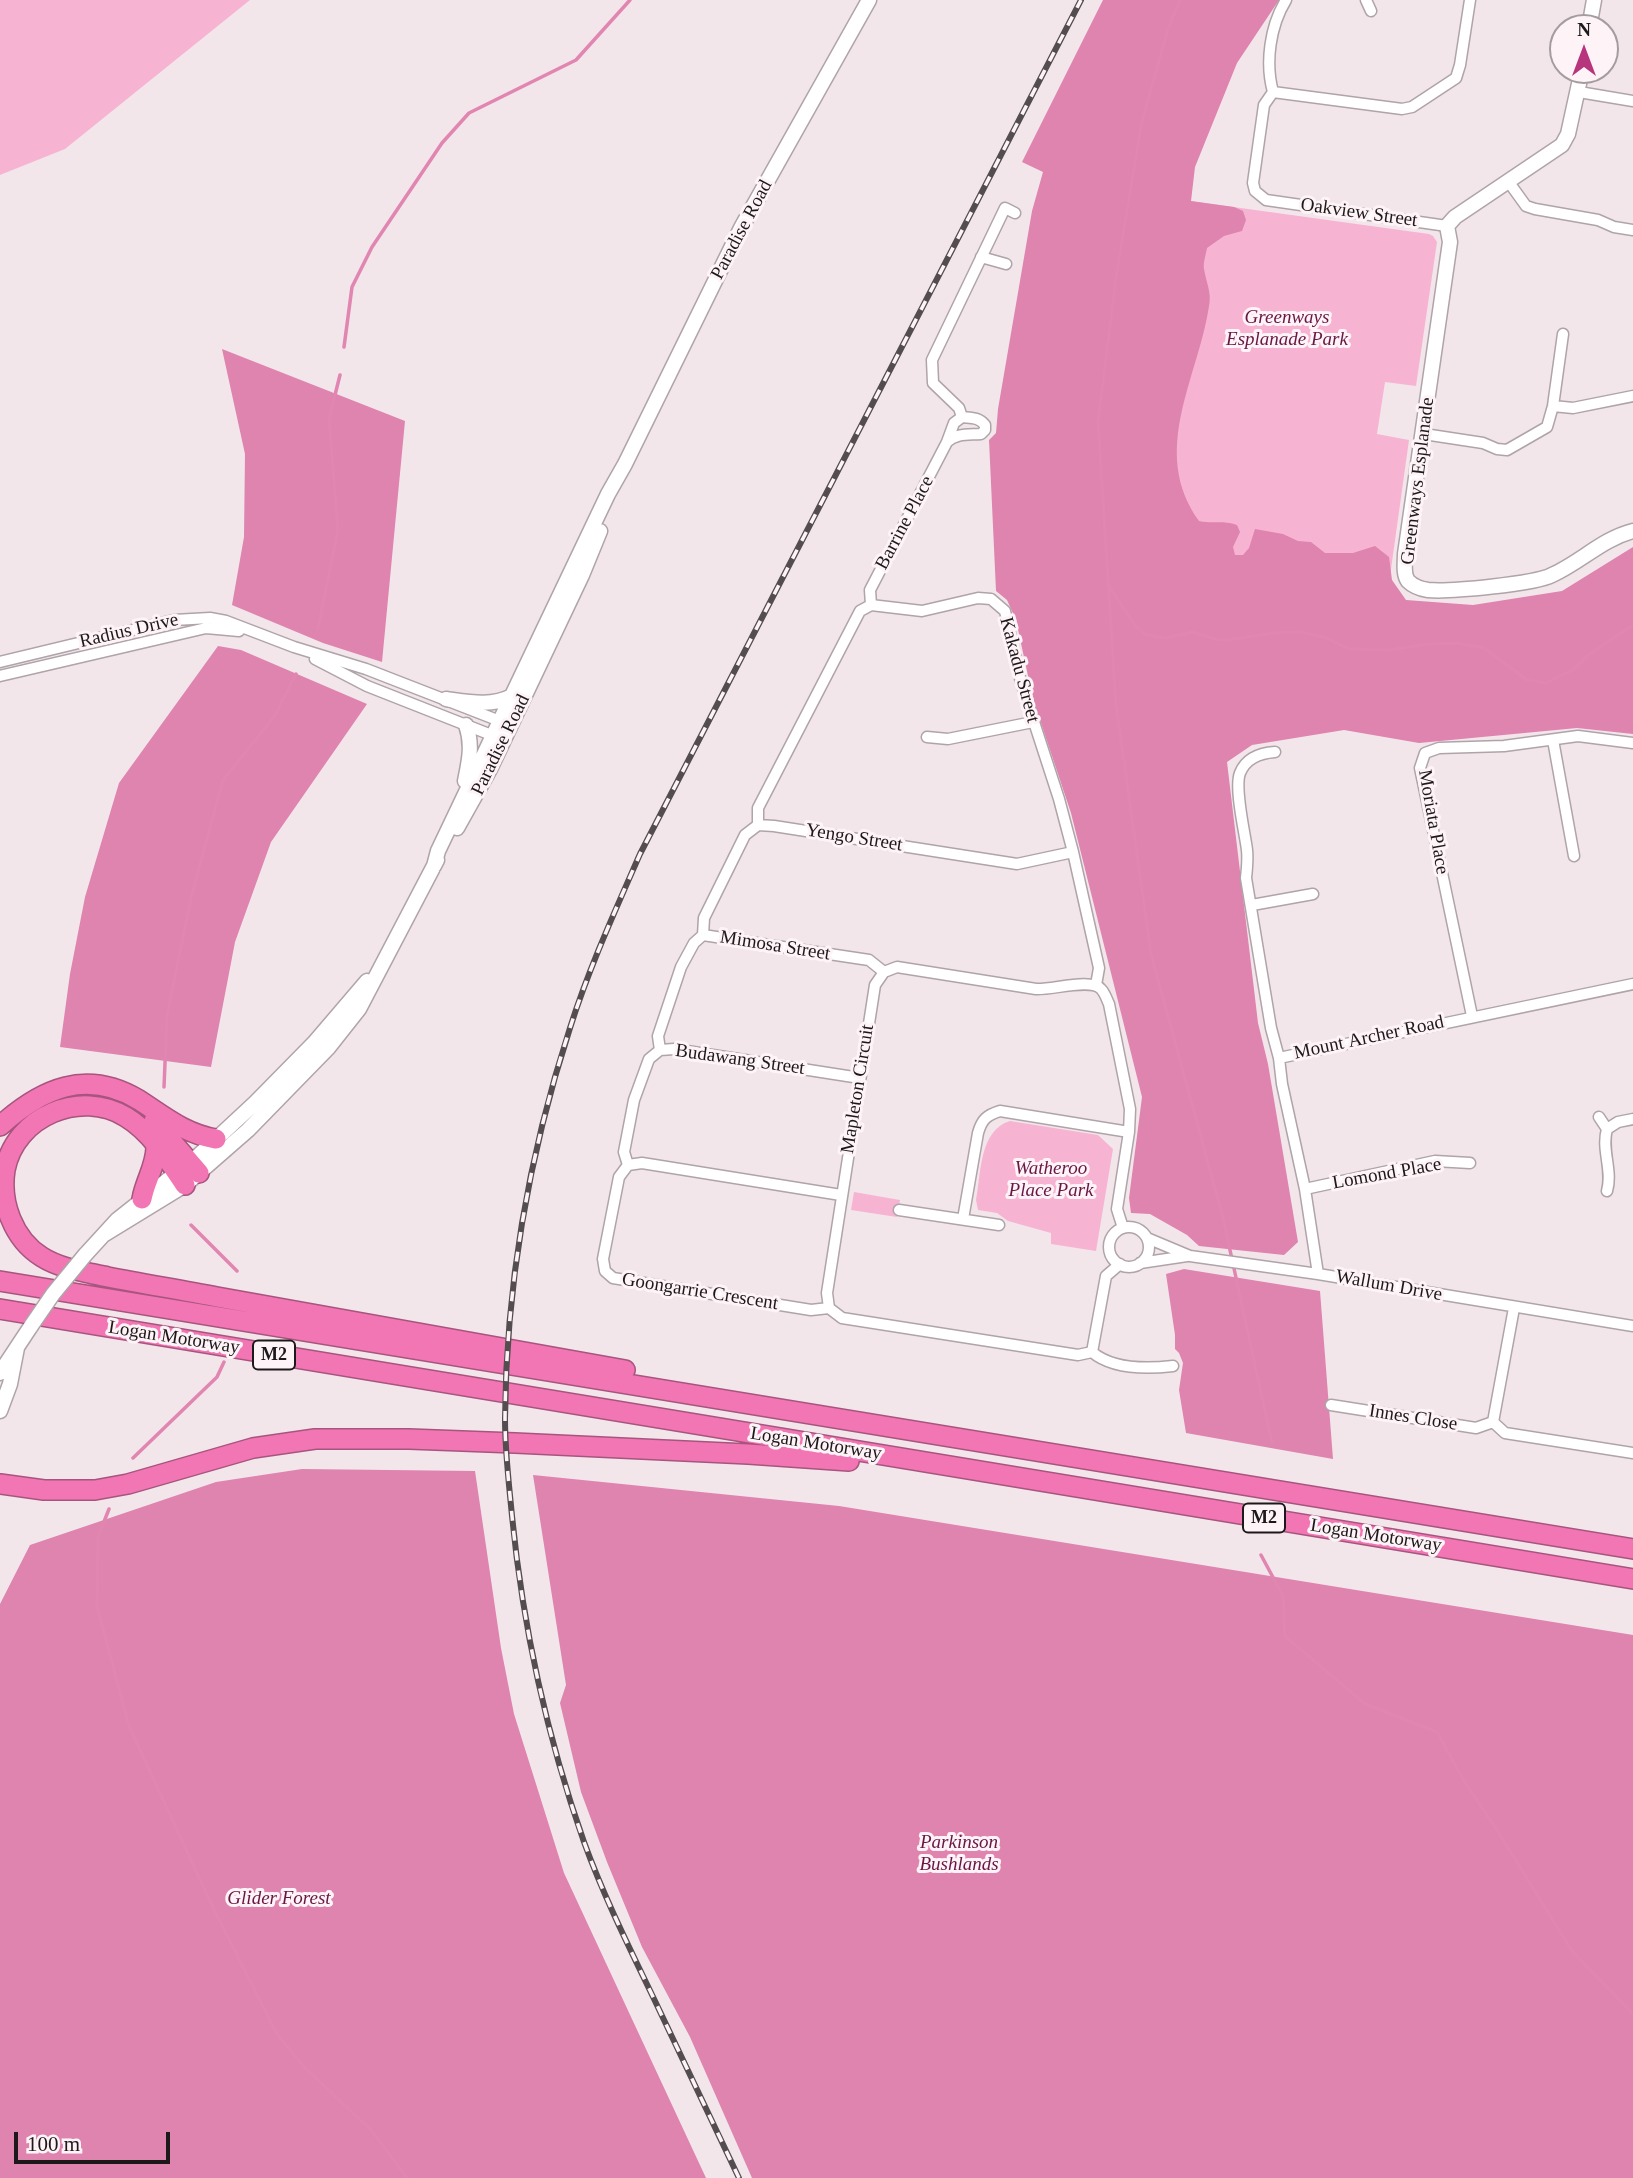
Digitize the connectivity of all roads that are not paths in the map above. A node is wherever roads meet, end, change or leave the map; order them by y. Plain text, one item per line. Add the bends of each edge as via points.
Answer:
1 (869, 0) edge
2 (1286, 0) edge
3 (1470, 0) edge
4 (1580, 84) edge
5 (1273, 92) junction
6 (1579, 92) junction
7 (1633, 101) edge
8 (1508, 181) junction
9 (1015, 213) dead end
10 (1447, 226) junction
11 (1633, 230) edge
12 (981, 257) junction
13 (1006, 264) dead end
14 (1563, 334) dead end
15 (1633, 396) edge
16 (1553, 406) junction
17 (961, 417) junction
18 (1424, 434) junction
19 (947, 442) junction
20 (625, 464) junction
21 (1633, 531) edge
22 (871, 605) junction
23 (256, 634) junction
24 (294, 648) junction
25 (81, 657) junction
26 (0, 662) edge
27 (0, 671) edge
28 (0, 676) edge
29 (512, 696) junction
30 (446, 699) junction
31 (1032, 722) junction
32 (506, 724) junction
33 (466, 725) junction
34 (928, 737) dead end
35 (498, 738) junction
36 (1553, 740) junction
37 (1633, 743) edge
38 (1275, 752) dead end
39 (462, 800) junction
40 (758, 825) junction
41 (1073, 852) junction
42 (1574, 856) dead end
43 (434, 866) junction
44 (1313, 894) dead end
45 (1252, 905) junction
46 (703, 935) junction
47 (397, 941) junction
48 (884, 972) junction
49 (1633, 984) edge
50 (1096, 985) junction
51 (1472, 1016) junction
52 (660, 1050) junction
53 (1279, 1058) junction
54 (860, 1079) junction
55 (158, 1115) junction
56 (1600, 1117) dead end
57 (1633, 1119) edge
58 (0, 1126) edge
59 (1607, 1129) junction
60 (1129, 1132) junction
61 (216, 1139) junction
62 (156, 1147) junction
63 (1470, 1163) dead end
64 (628, 1165) junction
65 (188, 1173) junction
66 (1305, 1189) junction
67 (1607, 1191) dead end
68 (841, 1195) junction
69 (142, 1199) junction
70 (900, 1210) dead end
71 (963, 1219) junction
72 (999, 1225) dead end
73 (1123, 1228) junction
74 (105, 1234) junction
75 (1147, 1238) junction
76 (1190, 1256) junction
77 (1140, 1263) junction
78 (1121, 1265) junction
79 (1318, 1274) junction
80 (0, 1281) edge
81 (829, 1308) junction
82 (1514, 1308) junction
83 (0, 1309) edge
84 (1633, 1326) edge
85 (17, 1348) junction
86 (1092, 1352) junction
87 (1173, 1366) dead end
88 (0, 1373) edge
89 (1331, 1405) dead end
90 (0, 1411) edge
91 (1493, 1422) junction
92 (864, 1423) junction
93 (1633, 1453) edge
94 (895, 1457) junction
95 (0, 1484) edge
96 (27, 1488) junction
97 (0, 1497) edge
98 (1633, 1549) edge
99 (1633, 1579) edge

1 - 20 street, Paradise Road via 741,228
2 - 5 street, Oakview Street via 1277,15 1272,43 1268,75
3 - 5 street via 1456,78 1412,107
4 - 6 street
5 - 10 street, Oakview Street via 1264,105 1253,183 1260,197
6 - 7 street
6 - 8 street via 1562,145
8 - 10 street
8 - 11 street via 1526,206
9 - 12 street via 1005,208
10 - 18 street, Greenways Esplanade via 1450,242
12 - 13 street
12 - 17 street via 932,360 933,383 959,408
14 - 16 street
15 - 16 street via 1573,408
16 - 18 street via 1547,427 1507,450
17 - 19 street, Barrine Place
17 - 19 street via 982,420 985,430
18 - 21 street, Greenways Esplanade via 1405,554 1407,580 1416,587 1464,588 1552,576 1614,536
19 - 22 street, Barrine Place via 870,590
20 - 29 street, Paradise Road
20 - 32 street, Paradise Road via 582,575
22 - 31 street, Kakadu Street via 922,611 978,598 997,603 1005,611
22 - 40 street via 860,611 758,808
23 - 24 street, Radius Drive
23 - 25 street, Radius Drive via 206,628
23 - 26 street, Radius Drive via 226,621 191,617
24 - 30 street, Radius Drive
24 - 33 street, Radius Drive via 367,687
25 - 27 street via 47,659
25 - 28 street, Radius Drive
29 - 30 street via 499,702
29 - 32 street, Paradise Road
30 - 32 street, Radius Drive
31 - 34 street via 948,739
31 - 41 street, Kakadu Street
32 - 35 street, Paradise Road
33 - 35 street, Radius Drive
33 - 39 street via 471,748
35 - 39 street, Paradise Road
35 - 43 street, Paradise Road via 480,789
36 - 37 street, Moriata Place via 1578,736
36 - 42 street
36 - 51 street, Moriata Place via 1439,748 1425,753 1420,768
38 - 45 street via 1251,758 1240,773 1246,878
39 - 43 street, Paradise Road
40 - 41 street, Yengo Street via 1017,864
40 - 46 street via 745,835 704,918
41 - 50 street, Kakadu Street via 1099,968
43 - 47 street, Paradise Road
44 - 45 street
45 - 53 street via 1270,1028
46 - 48 street, Mimosa Street via 869,960
46 - 52 street, Mimosa Street via 681,967 658,1035
47 - 61 street, Paradise Road via 320,1036
47 - 65 street, Paradise Road via 347,1026 284,1095
48 - 50 street via 897,967 1050,990
48 - 54 street, Mapleton Circuit via 875,985
49 - 51 street, Mount Archer Road
50 - 60 street via 1109,1004 1130,1109
51 - 53 street, Mount Archer Road
52 - 54 street, Budawang Street
52 - 64 street, Budawang Street via 649,1059 634,1100 624,1152
53 - 66 street, Mount Archer Road
54 - 68 street, Mapleton Circuit
55 - 58 highway via 125,1094 79,1085 30,1101
55 - 61 highway
55 - 65 highway via 154,1121
56 - 59 street
57 - 59 street
59 - 67 street via 1611,1177
60 - 71 street via 1000,1111 989,1114 978,1132
60 - 73 street via 1117,1209
61 - 65 street, Paradise Road
62 - 65 highway
62 - 69 highway
62 - 92 highway via 125,1116 96,1106 64,1108 39,1119 21,1136 5,1169 6,1207 22,1240 49,1261 91,1273 755,1394 835,1410
63 - 66 street, Lomond Place via 1435,1161
64 - 68 street via 642,1163
64 - 81 street, Goongarrie Crescent via 619,1177 603,1259 605,1271 613,1278 811,1310
65 - 69 street, Paradise Road
65 - 74 street, Paradise Road
66 - 79 street, Mount Archer Road
68 - 81 street, Mapleton Circuit via 827,1293
69 - 74 street, Paradise Road
70 - 71 street
71 - 72 street
73 - 75 street via 1134,1227
73 - 78 street via 1113,1234 1109,1245
74 - 85 street, Paradise Road, bridge via 53,1294
75 - 76 street, Wallum Drive
75 - 77 street via 1147,1255
76 - 77 street
76 - 79 street, Wallum Drive
77 - 78 street
78 - 86 street via 1106,1276
79 - 82 street, Wallum Drive
80 - 92 highway, Logan Motorway / M2
81 - 86 street via 842,1318 1078,1355
82 - 84 street, Wallum Drive
82 - 91 street
83 - 94 highway, Logan Motorway / M2
85 - 88 street, Paradise Road
85 - 90 street, Paradise Road
86 - 87 street via 1102,1361 1150,1368
89 - 91 street, Innes Close via 1476,1428
91 - 93 street via 1505,1433
92 - 98 highway, Logan Motorway / M2
94 - 96 highway via 870,1463 528,1444 315,1439 253,1448 113,1488
94 - 99 highway, Logan Motorway / M2
95 - 96 highway
96 - 97 highway

